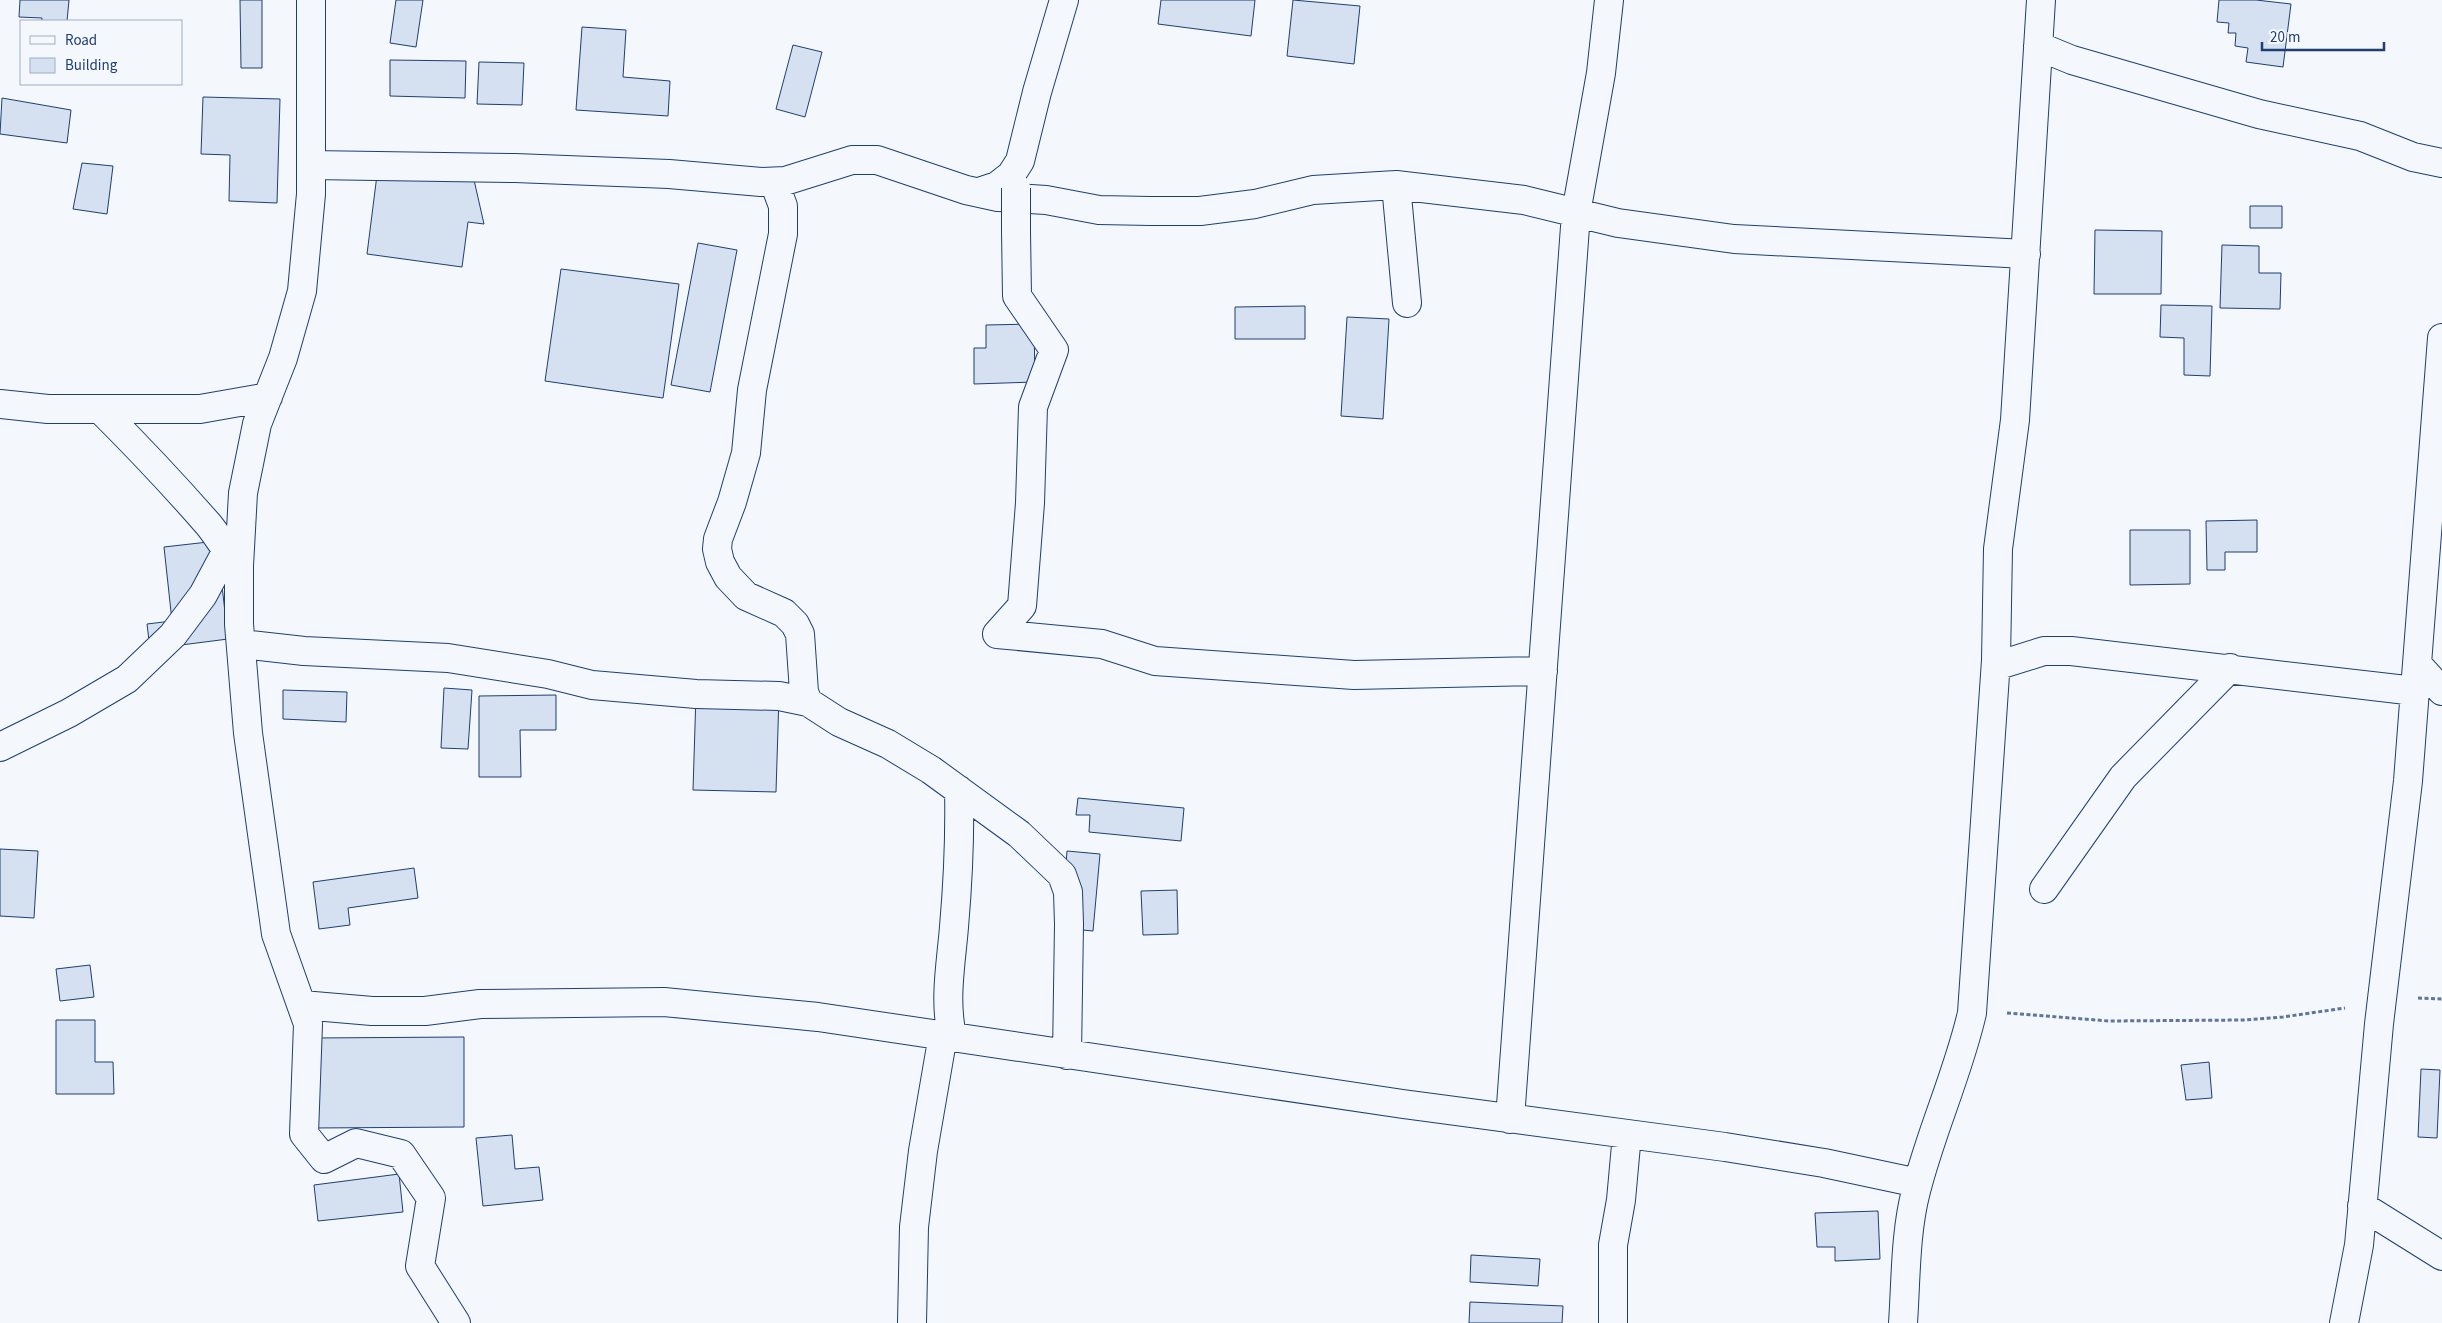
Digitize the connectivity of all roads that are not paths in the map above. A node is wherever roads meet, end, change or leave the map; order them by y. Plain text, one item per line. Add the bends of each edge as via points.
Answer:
1 (310, 0) edge
2 (1064, 0) edge
3 (1609, 0) edge
4 (2041, 0) edge
5 (2038, 46) junction
6 (2442, 163) edge
7 (310, 165) junction
8 (804, 174) junction
9 (774, 182) junction
10 (1396, 185) junction
11 (1016, 188) dead end
12 (978, 192) junction
13 (1576, 213) junction
14 (783, 222) junction
15 (2026, 254) junction
16 (1407, 303) dead end
17 (2442, 338) edge
18 (268, 397) junction
19 (0, 404) edge
20 (100, 409) junction
21 (233, 559) junction
22 (241, 644) junction
23 (1996, 666) junction
24 (2230, 668) junction
25 (1543, 671) junction
26 (2416, 678) junction
27 (2442, 691) edge
28 (808, 702) junction
29 (0, 747) edge
30 (959, 790) junction
31 (2044, 889) dead end
32 (302, 1005) junction
33 (947, 1036) junction
34 (1067, 1056) junction
35 (1510, 1119) junction
36 (1627, 1134) junction
37 (1918, 1183) junction
38 (2362, 1206) junction
39 (2442, 1256) edge
40 (456, 1323) edge
41 (912, 1323) edge
42 (1613, 1323) edge
43 (1903, 1323) edge
44 (2344, 1323) edge

1 - 7 street
2 - 12 street via 1020,161 1011,175 997,186
3 - 13 street via 1601,73
4 - 5 street
5 - 6 street via 2072,60 2259,114 2360,136 2413,157
5 - 15 street
7 - 9 street via 515,168
7 - 18 street via 302,291
8 - 9 street
8 - 12 street via 852,160 878,160
8 - 14 street via 799,192
9 - 14 street via 782,206
10 - 12 street via 1313,190 1255,204 1200,212 1099,210
10 - 13 street via 1524,200
10 - 16 street
11 - 25 street, bridge via 1017,296 1054,350 1033,407 1022,606 997,634 1102,644 1156,661 1354,675
13 - 15 street via 1618,223 1734,239
13 - 25 street
14 - 28 street via 752,390 746,453 717,550 728,577 746,596 784,613 795,624 800,634 804,692
15 - 23 street via 2015,420 1998,549
17 - 26 street
18 - 20 street via 200,409
18 - 21 street via 257,424
19 - 20 street via 48,409
20 - 21 street via 162,471 205,520
21 - 22 street
21 - 29 street via 173,635 128,679
22 - 28 street via 304,652 448,658 548,674 592,685 696,694 779,696
22 - 32 street via 248,733 276,934
23 - 24 street via 2044,652 2071,651
23 - 37 street via 1972,1013 1963,1052
24 - 26 street via 2283,677
24 - 31 street via 2123,777
25 - 35 street
26 - 27 street
26 - 38 street via 2408,781
28 - 30 street via 838,722 888,744
30 - 33 street
30 - 34 street via 1019,834 1062,874 1068,892 1069,916
32 - 33 street via 425,1010 480,1004 664,1002 818,1017
32 - 40 street via 308,1024 304,1134 324,1160 356,1143 401,1154 431,1198 420,1266
33 - 34 street
33 - 41 street via 923,1151 914,1227
34 - 35 street
35 - 36 street
36 - 37 street via 1824,1163
36 - 42 street via 1613,1244
37 - 43 street via 1908,1241
38 - 39 street
38 - 44 street via 2359,1244

